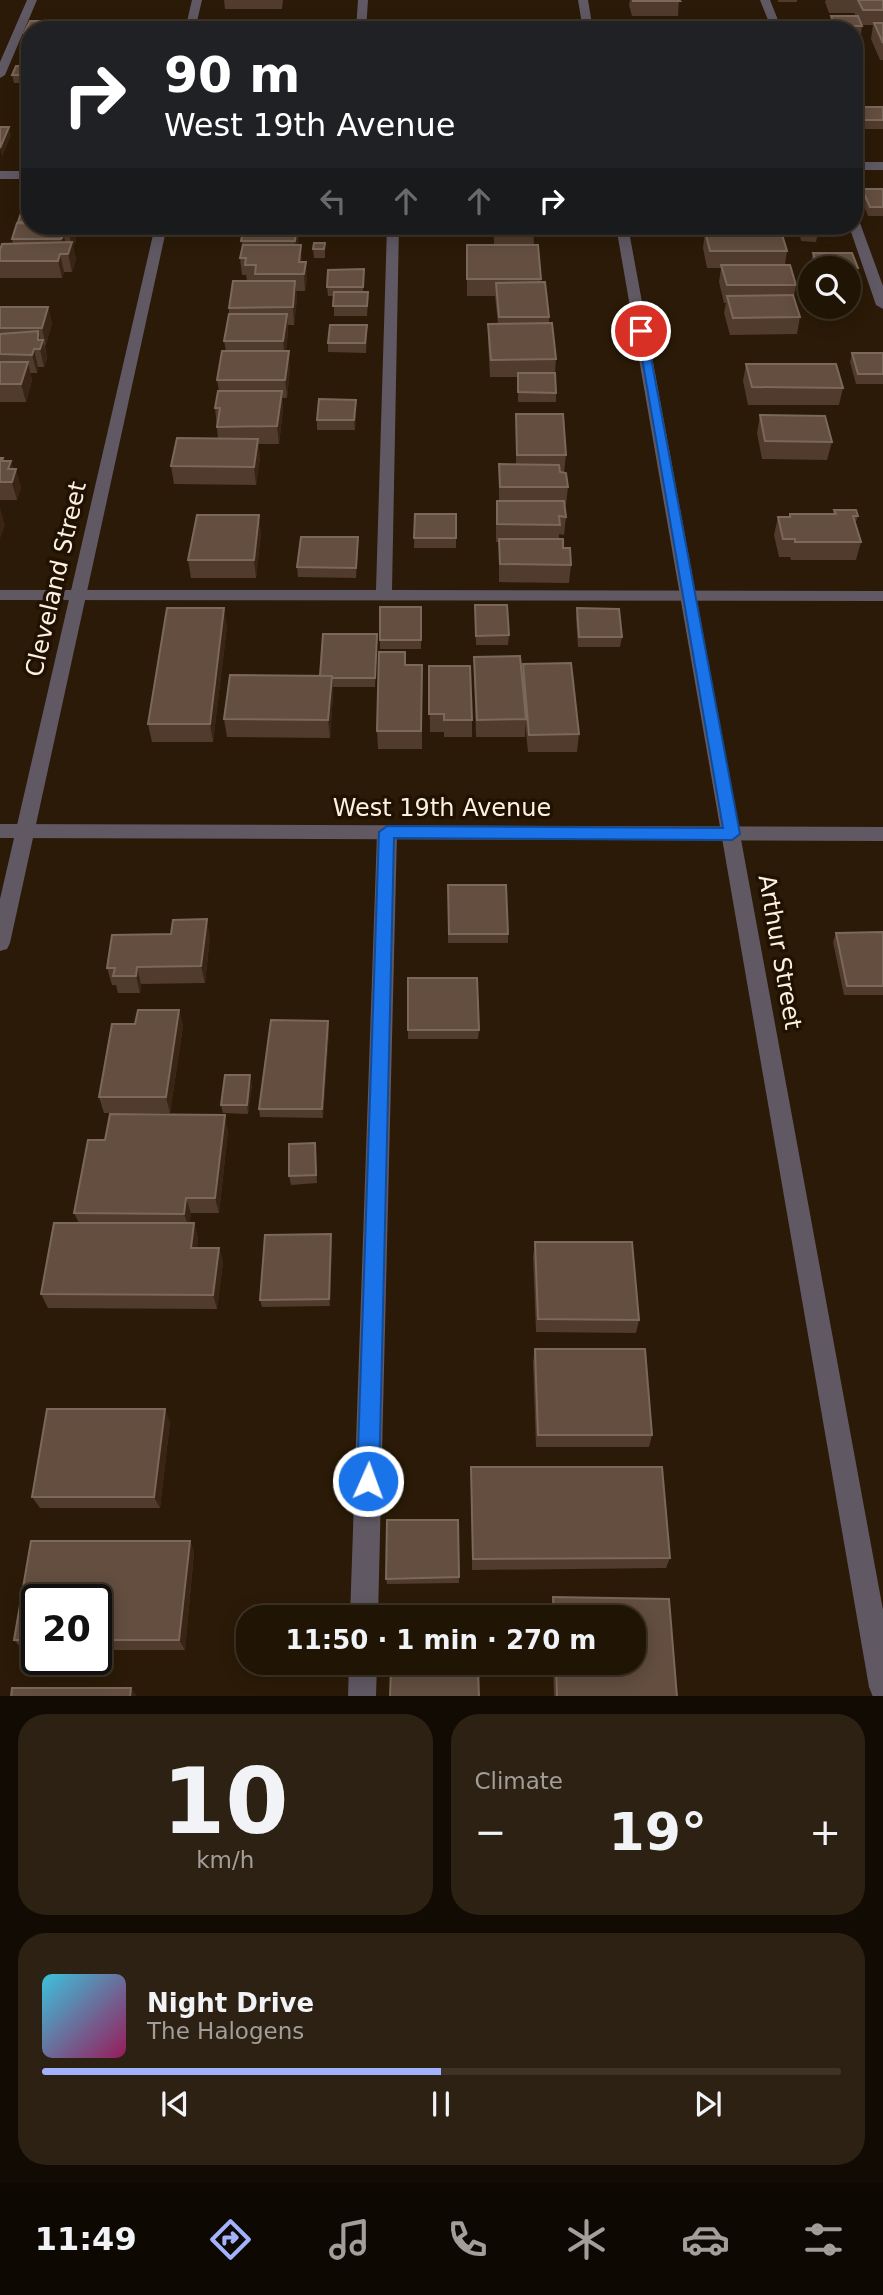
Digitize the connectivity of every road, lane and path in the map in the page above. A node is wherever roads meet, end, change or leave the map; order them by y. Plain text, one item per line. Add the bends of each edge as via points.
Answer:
1 (32, 0) edge
2 (197, 0) edge
3 (363, 0) edge
4 (583, 0) edge
5 (765, 0) edge
6 (23, 21) edge
7 (192, 21) edge
8 (362, 21) edge
9 (586, 21) edge
10 (773, 21) edge
11 (21, 26) edge
12 (0, 75) edge
13 (863, 166) edge
14 (883, 166) edge
15 (0, 175) edge
16 (21, 175) edge
17 (159, 235) edge
18 (393, 235) edge
19 (624, 235) edge
20 (858, 235) edge
21 (883, 305) edge
22 (0, 595) edge
23 (78, 595) junction
24 (384, 595) junction
25 (687, 596) junction
26 (883, 596) edge
27 (0, 831) edge
28 (24, 831) junction
29 (387, 832) junction
30 (732, 834) junction
31 (883, 834) edge
32 (0, 943) edge
33 (364, 1605) edge
34 (363, 1675) edge
35 (883, 1687) edge
36 (362, 1696) edge

1 - 6 street
2 - 7 street
3 - 8 street
4 - 9 street
5 - 10 street
11 - 12 street
13 - 14 street
15 - 16 street
17 - 23 street, Cleveland Street
18 - 24 street
19 - 25 street, Arthur Street
20 - 21 street
22 - 23 street
23 - 24 street
23 - 28 street, Cleveland Street
24 - 25 street
25 - 26 street
25 - 30 street, Arthur Street
27 - 28 street, West 19th Avenue
28 - 29 street, West 19th Avenue
28 - 32 street, Cleveland Street
29 - 30 street, West 19th Avenue
29 - 33 street
30 - 31 street, West 19th Avenue
30 - 35 street, Arthur Street
34 - 36 street

